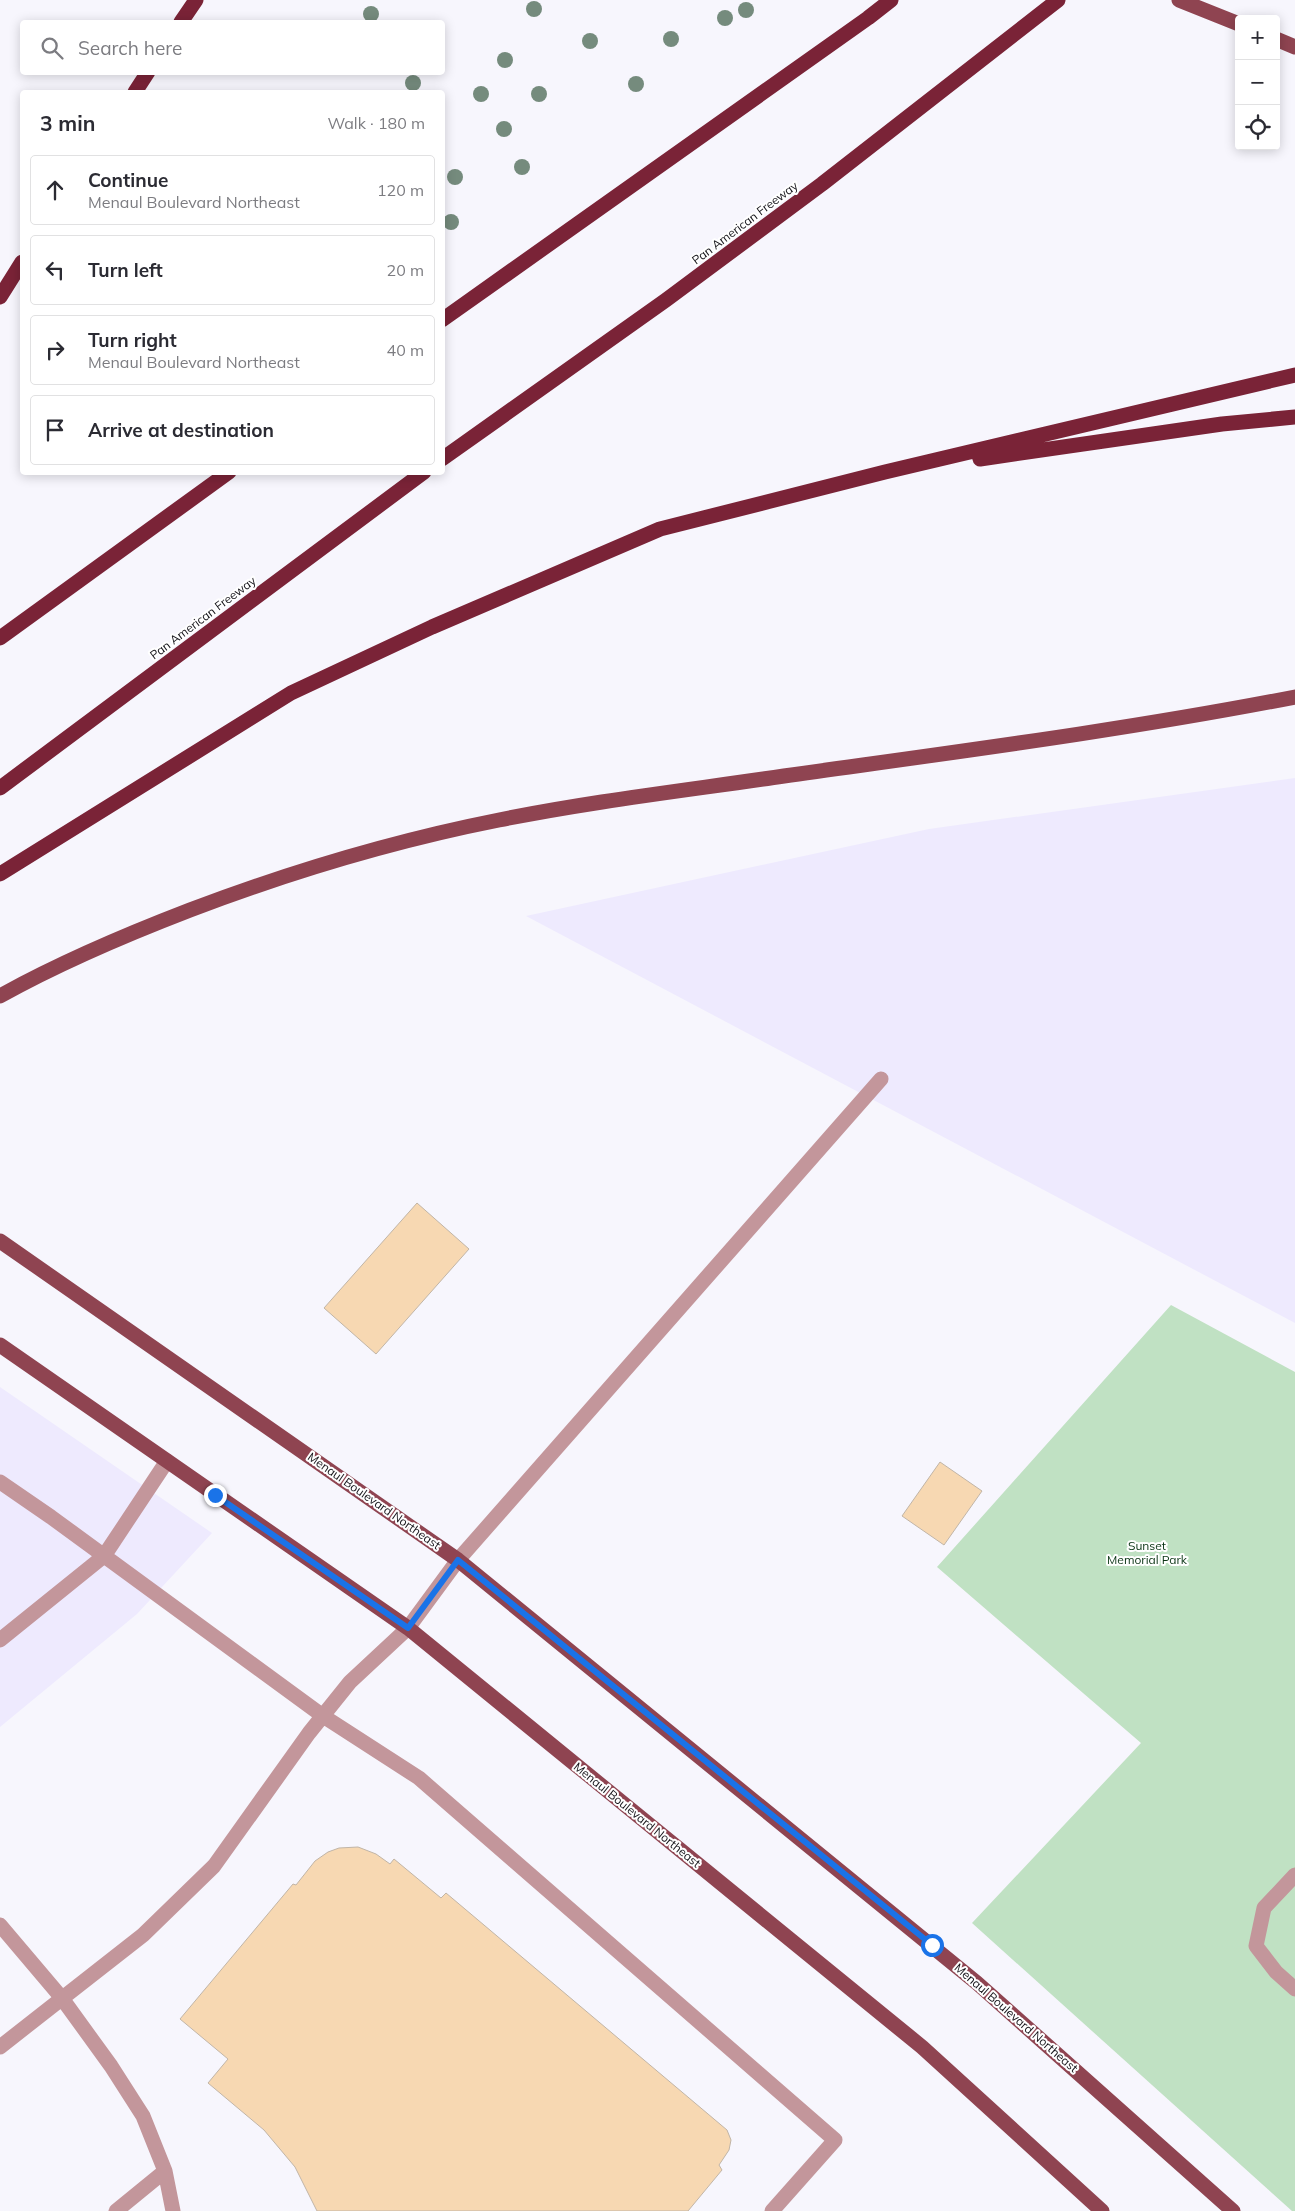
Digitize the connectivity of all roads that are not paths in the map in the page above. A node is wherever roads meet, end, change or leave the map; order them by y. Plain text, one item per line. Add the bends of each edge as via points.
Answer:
1 (196, 0) edge
2 (890, 0) edge
3 (1058, 0) edge
4 (1179, 0) edge
5 (182, 20) edge
6 (1235, 22) edge
7 (1280, 41) edge
8 (1295, 47) edge
9 (146, 75) edge
10 (136, 90) edge
11 (20, 265) edge
12 (0, 296) edge
13 (445, 318) edge
14 (1295, 374) edge
15 (1295, 417) edge
16 (445, 457) edge
17 (885, 472) junction
18 (225, 475) edge
19 (420, 475) edge
20 (0, 638) edge
21 (1295, 697) edge
22 (0, 788) edge
23 (0, 874) edge
24 (0, 996) edge
25 (880, 1078) dead end
26 (0, 1240) edge
27 (0, 1345) edge
28 (167, 1462) junction
29 (0, 1482) edge
30 (104, 1556) junction
31 (458, 1560) junction
32 (408, 1628) junction
33 (0, 1640) edge
34 (323, 1716) junction
35 (1295, 1875) edge
36 (0, 1925) edge
37 (1295, 1989) edge
38 (62, 1997) junction
39 (0, 2047) edge
40 (165, 2171) junction
41 (116, 2211) edge
42 (173, 2211) edge
43 (772, 2211) edge
44 (1102, 2211) edge
45 (1233, 2211) edge

1 - 5 highway
2 - 13 highway
3 - 16 highway, Pan American Freeway via 822,184
4 - 6 main road
7 - 8 main road
9 - 10 highway
11 - 12 highway
14 - 17 highway
15 - 17 highway via 1222,424
17 - 23 highway via 660,529 432,628 291,693
18 - 20 highway
19 - 22 highway, Pan American Freeway
21 - 24 main road via 1105,731 585,804 413,839 328,862 150,925 58,965
25 - 31 street
26 - 31 main road, Menaul Boulevard Northeast
27 - 28 main road, Menaul Boulevard Northeast
28 - 30 street
28 - 32 main road, Menaul Boulevard Northeast
29 - 30 street
30 - 33 street
30 - 34 street
31 - 32 street
31 - 45 main road, Menaul Boulevard Northeast via 977,1983
32 - 34 street via 350,1682
32 - 44 main road, Menaul Boulevard Northeast via 922,2047
34 - 38 street via 214,1866 144,1935
34 - 43 street via 419,1778 835,2140
35 - 37 street via 1264,1908 1256,1946 1276,1972
36 - 38 street
38 - 39 street
38 - 40 street via 143,2116
40 - 41 street
40 - 42 street

